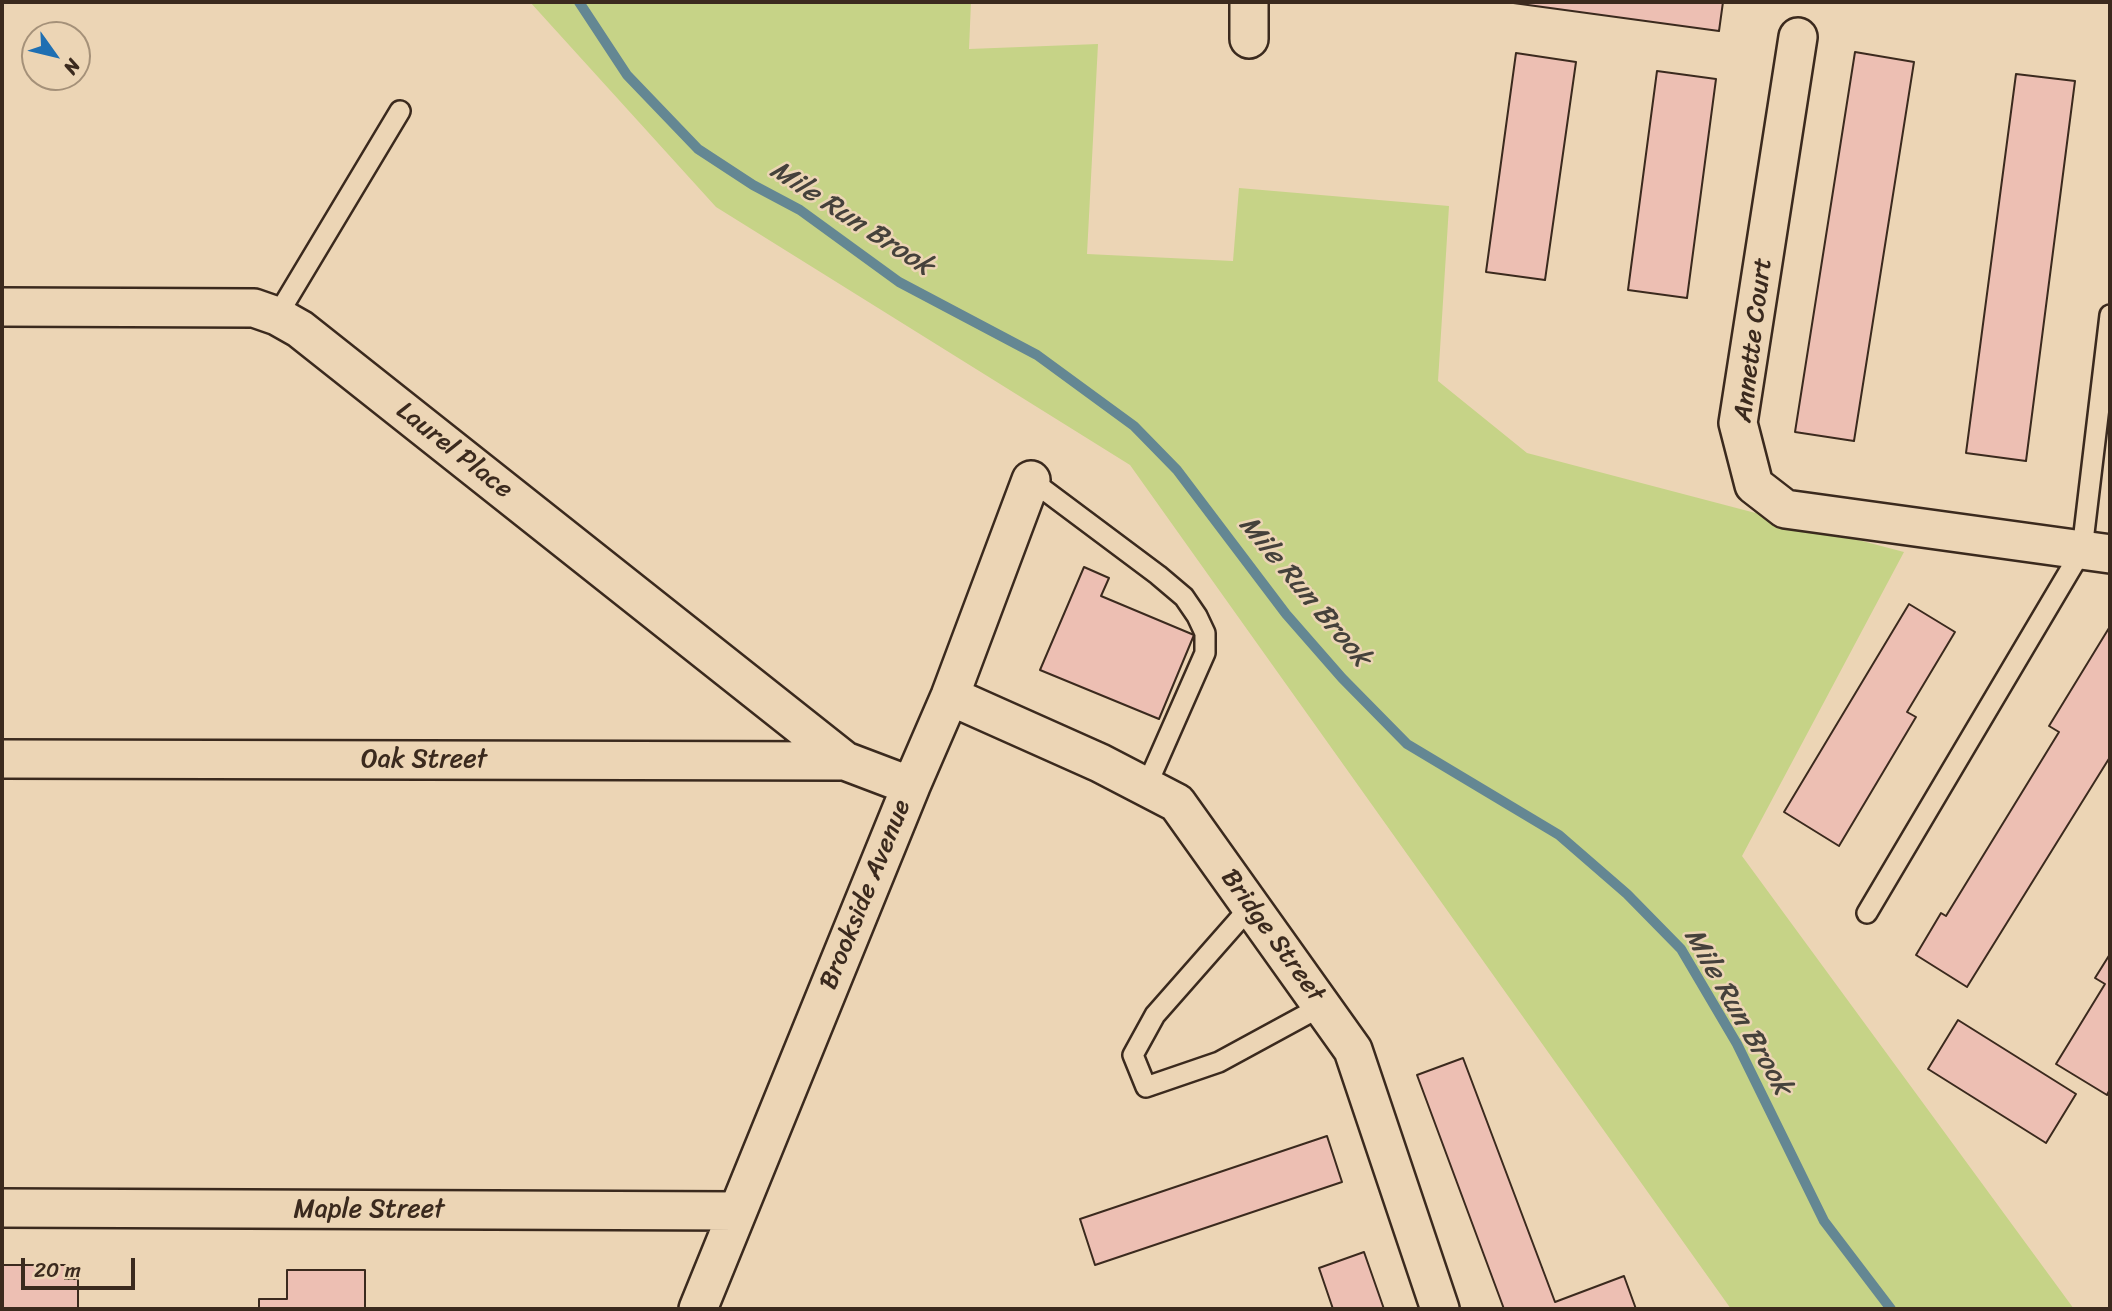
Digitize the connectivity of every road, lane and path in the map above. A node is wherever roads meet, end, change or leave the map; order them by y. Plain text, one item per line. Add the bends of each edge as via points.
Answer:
1 (1249, 2) edge
2 (1798, 37) dead end
3 (1249, 39) dead end
4 (400, 111) dead end
5 (2, 307) edge
6 (2110, 314) edge
7 (277, 316) junction
8 (1031, 480) joint
9 (2096, 552) edge
10 (950, 696) junction
11 (2, 759) edge
12 (845, 761) junction
13 (911, 786) junction
14 (1146, 787) junction
15 (1251, 906) junction
16 (1867, 913) dead end
17 (1322, 1006) junction
18 (2, 1208) edge
19 (737, 1211) junction
20 (698, 1309) edge
21 (1440, 1309) edge

1 - 3 street
2 - 9 street, Annette Court via 1738,423 1754,485 1785,509
4 - 7 lane
5 - 7 street, Laurel Place via 254,308
6 - 9 lane
7 - 12 street, Laurel Place via 300,329
8 - 10 street, Brookside Avenue
8 - 14 lane via 1184,597 1205,633 1205,653
9 - 16 lane
10 - 13 street, Brookside Avenue
10 - 14 street, Bridge Street
11 - 12 street, Oak Street
12 - 13 street
13 - 19 street, Brookside Avenue
14 - 15 street, Bridge Street via 1177,803
15 - 17 street, Bridge Street
15 - 17 lane via 1155,1015 1133,1055 1146,1087 1219,1062
17 - 21 street, Bridge Street via 1353,1050
18 - 19 street, Maple Street
19 - 20 street, Brookside Avenue

